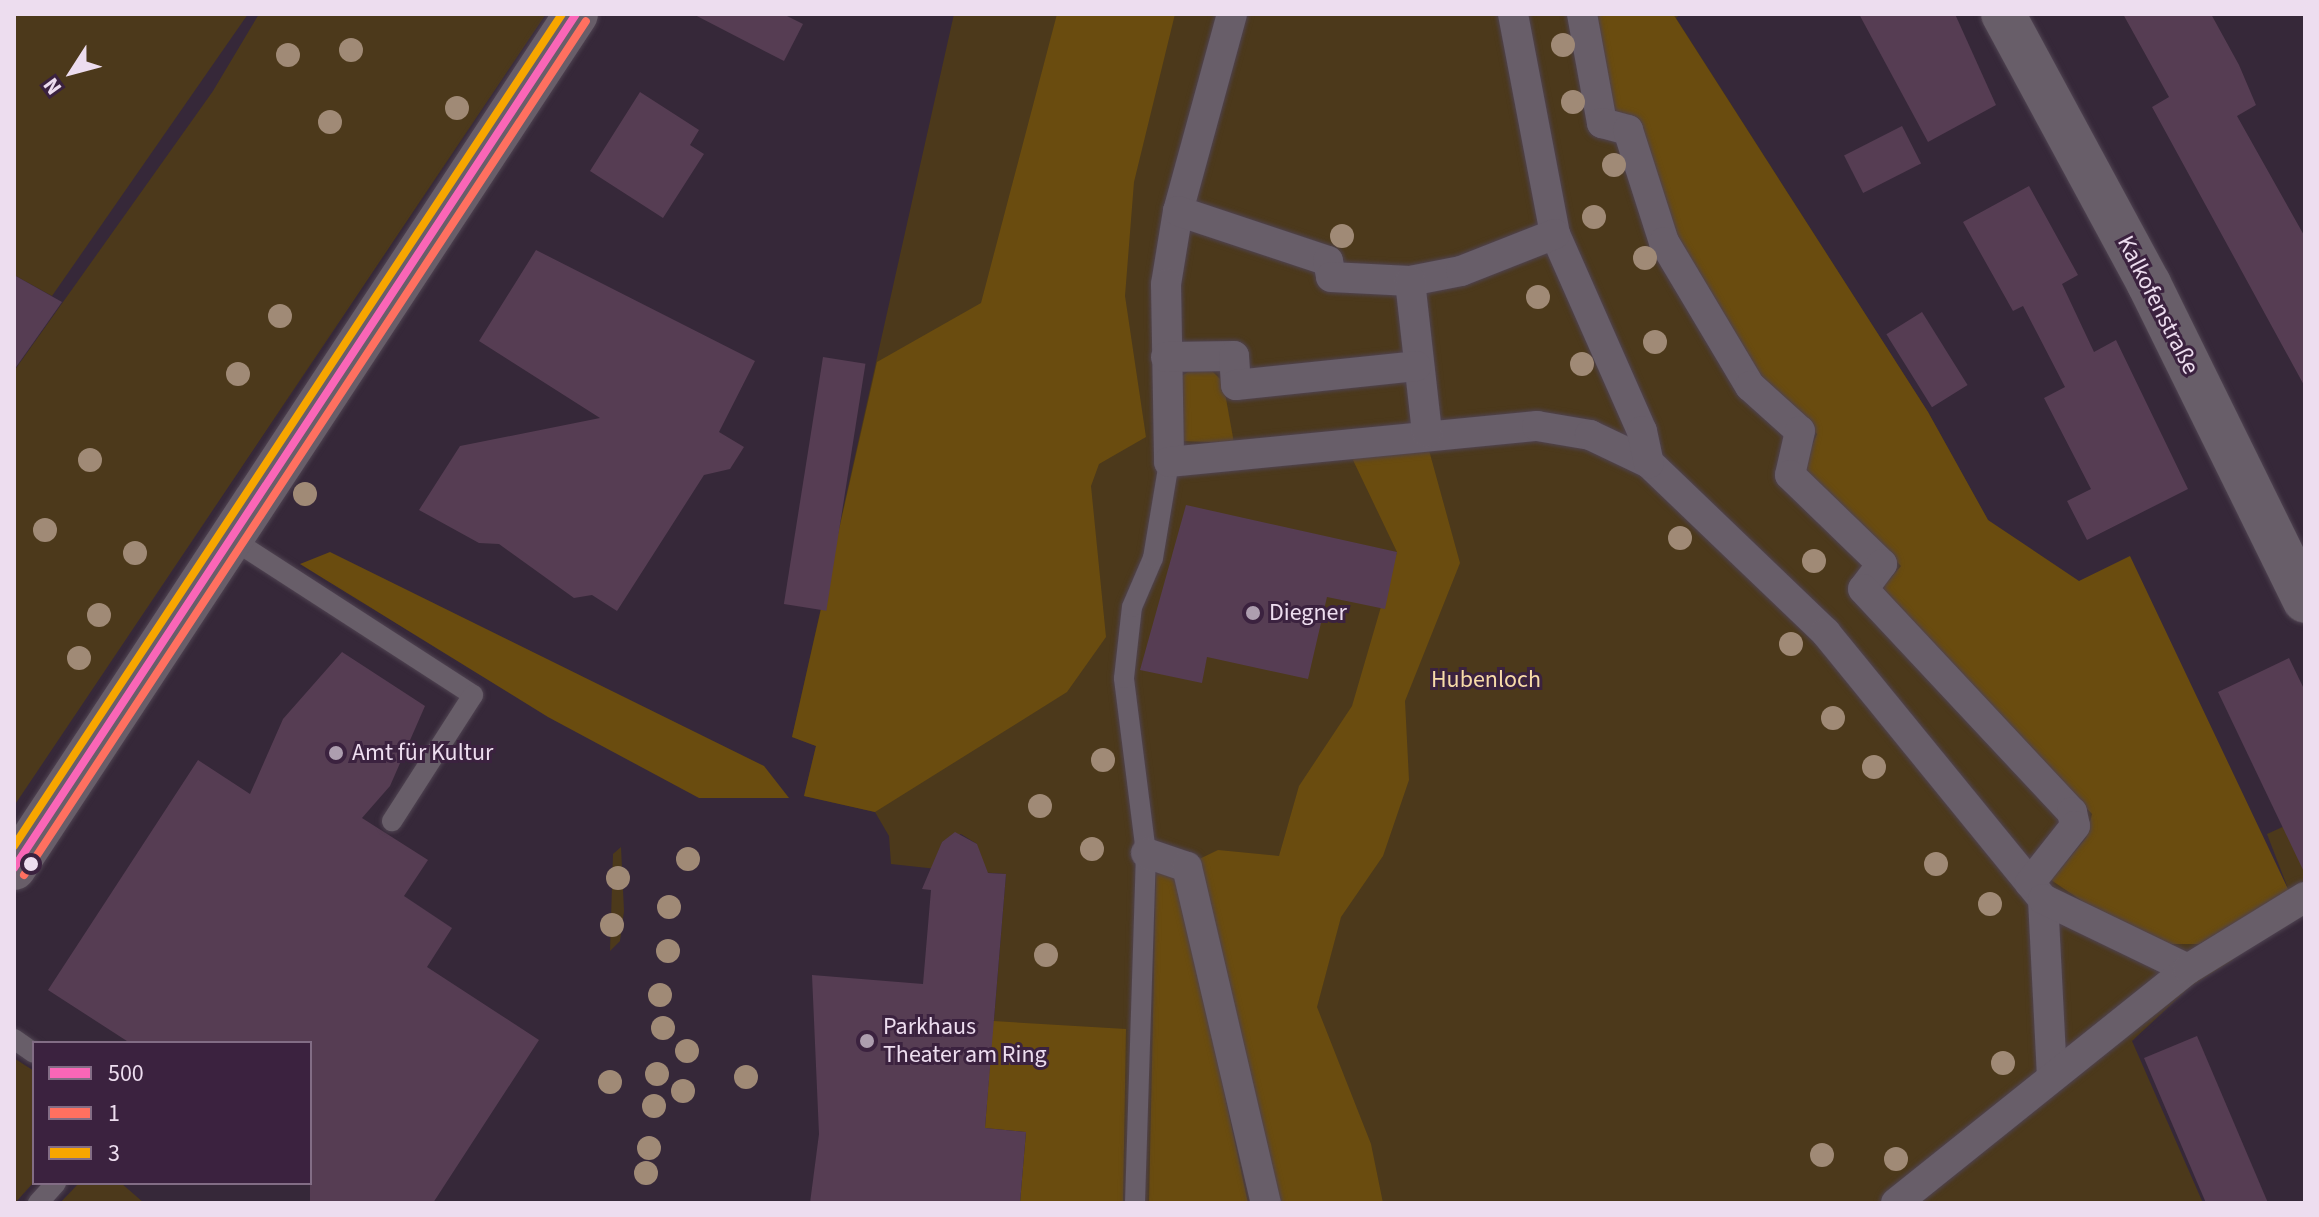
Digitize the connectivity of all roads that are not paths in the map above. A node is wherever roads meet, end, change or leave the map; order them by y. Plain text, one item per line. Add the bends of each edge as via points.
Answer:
1 (576, 14) edge
2 (1234, 14) edge
3 (1513, 14) edge
4 (1582, 14) edge
5 (2003, 14) edge
6 (1178, 211) junction
7 (1555, 234) junction
8 (1410, 281) junction
9 (1166, 357) junction
10 (1416, 366) junction
11 (1427, 432) junction
12 (1169, 462) junction
13 (1649, 463) junction
14 (232, 539) junction
15 (2305, 601) edge
16 (392, 821) dead end
17 (1146, 853) junction
18 (14, 868) edge
19 (2036, 891) junction
20 (2305, 897) edge
21 (2188, 969) junction
22 (14, 1039) edge
23 (32, 1052) edge
24 (2052, 1075) junction
25 (54, 1185) edge
26 (38, 1203) edge
27 (1135, 1203) edge
28 (1266, 1203) edge
29 (1896, 1203) edge

1 - 14 main road
2 - 6 street
3 - 7 street
4 - 19 street via 1602,123 1628,130 1664,242 1750,386 1800,431 1790,475 1882,564 1863,589 2072,812 2075,826
5 - 15 main road, Kalkofenstraße via 2149,284
6 - 8 street via 1328,261 1331,277
6 - 9 street
7 - 8 street via 1522,253
7 - 13 street via 1642,431
8 - 10 street
9 - 10 street via 1234,356 1236,385
9 - 12 street
10 - 11 street
11 - 12 street
11 - 13 street via 1537,426 1590,435
12 - 17 lane via 1153,558 1132,607 1124,678
13 - 19 street via 1826,633
14 - 16 lane via 473,695
14 - 18 main road
17 - 27 lane
17 - 28 street via 1187,867
19 - 21 street
19 - 24 street
20 - 21 street
21 - 24 street
22 - 23 lane
24 - 29 street via 1982,1139
25 - 26 lane

